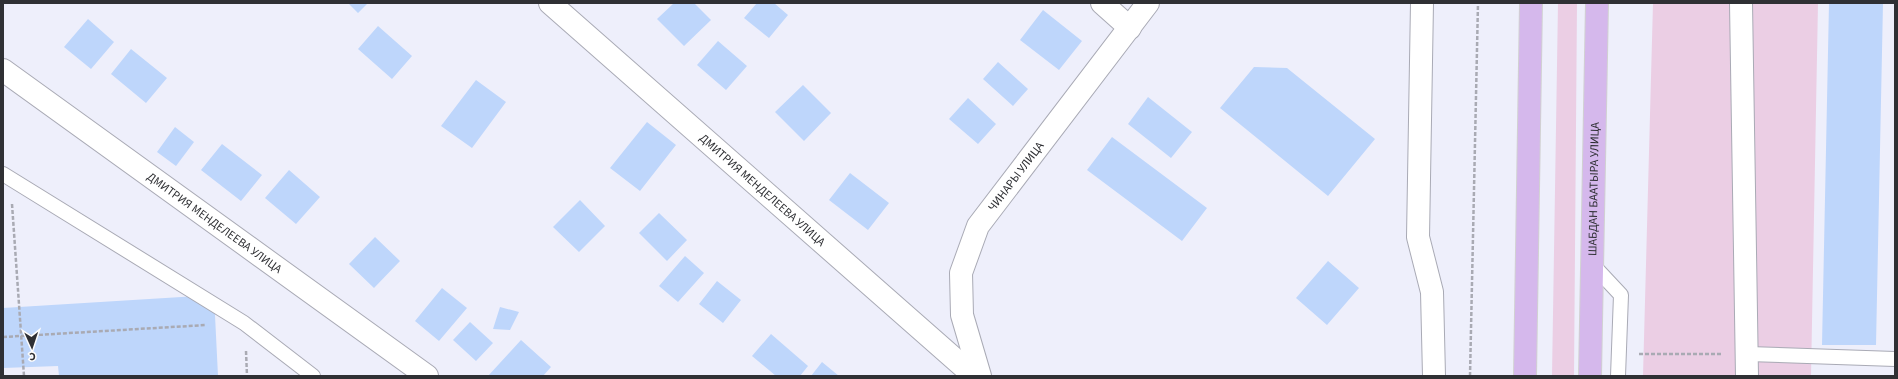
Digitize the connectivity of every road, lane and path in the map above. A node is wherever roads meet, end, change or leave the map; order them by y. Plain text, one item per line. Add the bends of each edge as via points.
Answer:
1 (550, 3) edge
2 (1102, 3) edge
3 (1148, 3) edge
4 (1422, 3) edge
5 (1478, 3) edge
6 (1531, 3) edge
7 (1597, 3) edge
8 (1741, 3) edge
9 (1130, 28) junction
10 (3, 70) edge
11 (3, 174) edge
12 (12, 203) dead end
13 (1592, 264) junction
14 (244, 323) junction
15 (21, 336) junction
16 (3, 337) edge
17 (1619, 354) junction
18 (1748, 354) junction
19 (1895, 359) edge
20 (24, 376) edge
21 (313, 376) edge
22 (427, 376) edge
23 (974, 376) edge
24 (980, 376) edge
25 (1434, 376) edge
26 (1470, 376) edge
27 (1524, 376) edge
28 (1590, 376) edge
29 (1618, 376) edge
30 (1747, 376) edge

1 - 23 street, ДМИТРИЯ МЕНДЕЛЕЕВА УЛИЦА
2 - 9 street
3 - 9 street, ЧИНАРЫ УЛИЦА
4 - 25 street via 1418,237 1432,292
5 - 26 path
6 - 27 main road
7 - 13 main road, ШАБДАН БААТЫРА УЛИЦА
8 - 18 street
9 - 24 street, ЧИНАРЫ УЛИЦА via 978,226 961,273 962,316
10 - 22 street, ДМИТРИЯ МЕНДЕЛЕЕВА УЛИЦА
11 - 14 lane
12 - 15 path
13 - 17 lane via 1620,295
13 - 28 main road, ШАБДАН БААТЫРА УЛИЦА
14 - 15 path
14 - 21 lane
15 - 16 path
15 - 20 path
17 - 18 path
17 - 29 lane
18 - 19 lane
18 - 30 street

